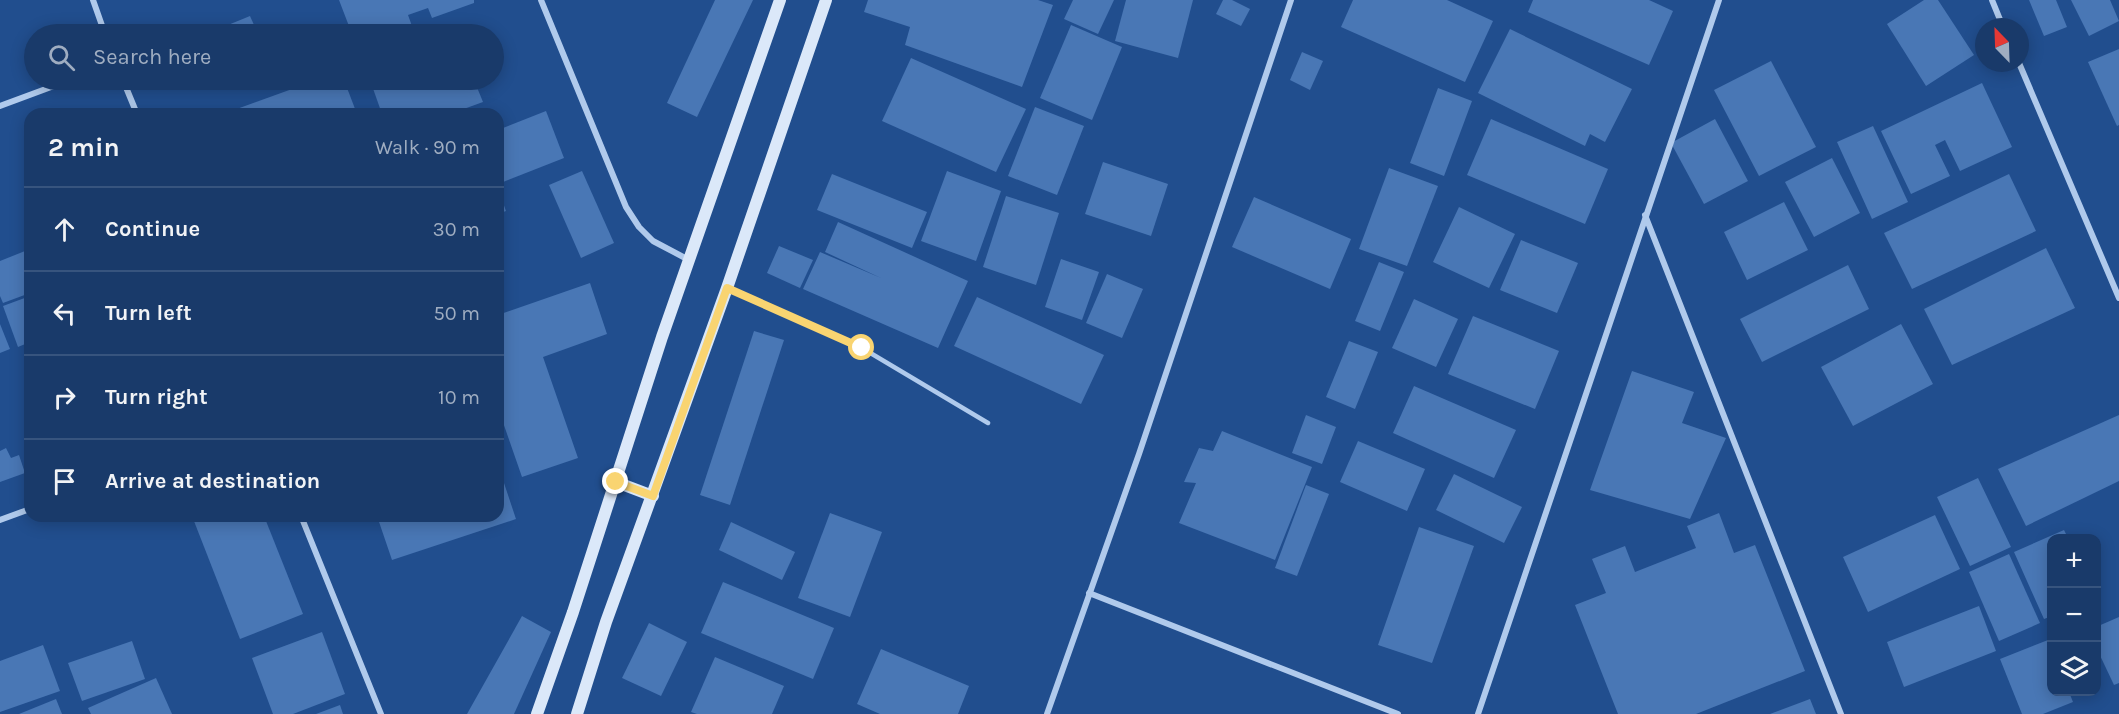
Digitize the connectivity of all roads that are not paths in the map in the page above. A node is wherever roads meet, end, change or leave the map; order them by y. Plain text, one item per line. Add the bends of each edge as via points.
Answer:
1 (93, 0) edge
2 (541, 0) edge
3 (780, 0) edge
4 (826, 0) edge
5 (1291, 0) edge
6 (1719, 0) edge
7 (1992, 0) edge
8 (1999, 18) edge
9 (101, 24) edge
10 (2023, 72) edge
11 (43, 90) edge
12 (127, 90) edge
13 (0, 106) edge
14 (135, 108) edge
15 (1645, 215) junction
16 (689, 260) junction
17 (727, 288) junction
18 (2119, 298) edge
19 (988, 423) dead end
20 (616, 482) junction
21 (653, 496) junction
22 (24, 511) edge
23 (0, 520) edge
24 (303, 522) edge
25 (1089, 593) junction
26 (381, 714) edge
27 (537, 714) edge
28 (577, 714) edge
29 (1047, 714) edge
30 (1398, 714) edge
31 (1478, 714) edge
32 (1841, 714) edge

1 - 9 street
2 - 16 street via 626,207 653,241
3 - 16 main road
4 - 17 main road
5 - 25 street
6 - 15 street
7 - 8 street
10 - 18 street
11 - 13 street
12 - 14 street
15 - 31 street
15 - 32 street
16 - 20 main road
17 - 19 lane via 862,348
17 - 21 main road
20 - 21 main road
20 - 27 main road
21 - 28 main road
22 - 23 street
24 - 26 street
25 - 29 street
25 - 30 street

